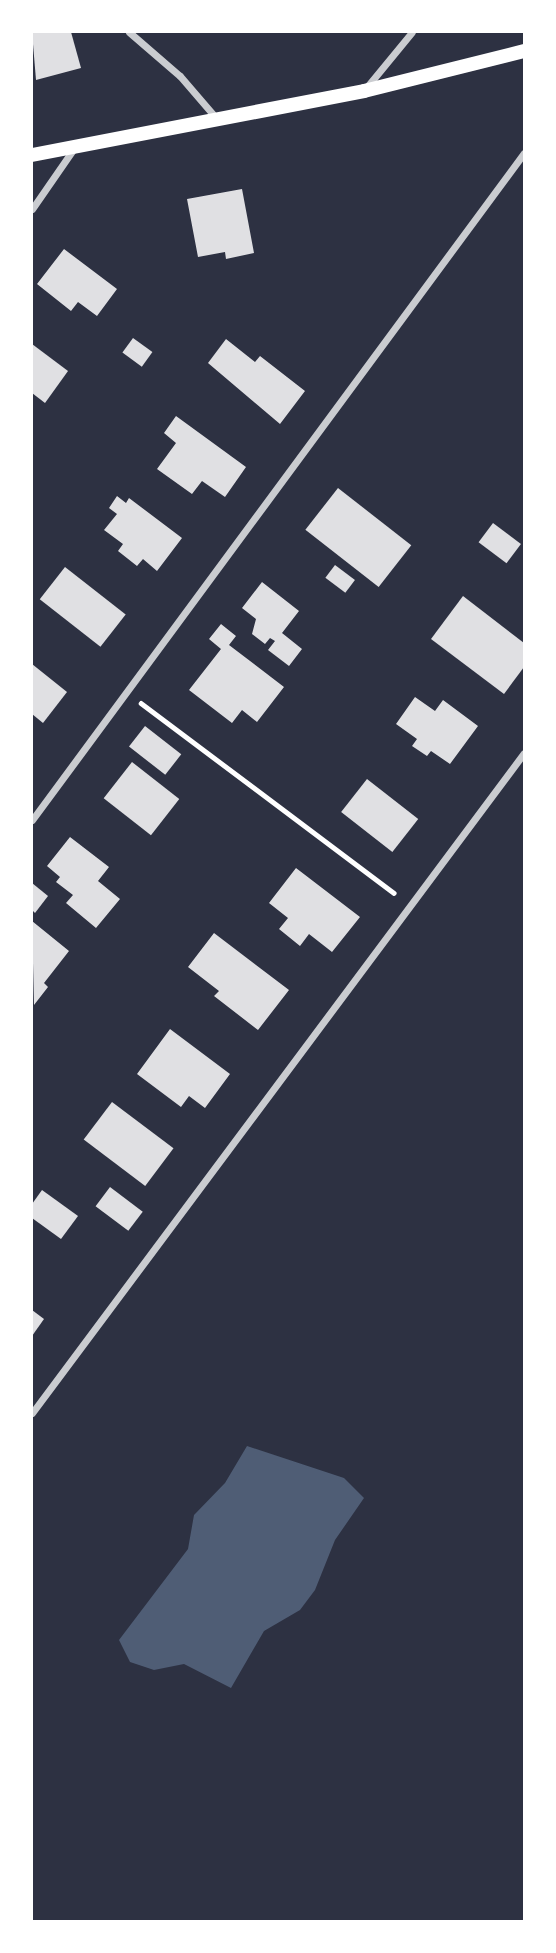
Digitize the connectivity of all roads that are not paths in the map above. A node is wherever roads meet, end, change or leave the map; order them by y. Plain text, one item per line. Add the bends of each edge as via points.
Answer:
1 (129, 32) edge
2 (412, 32) edge
3 (524, 51) edge
4 (365, 91) junction
5 (217, 120) junction
6 (76, 147) junction
7 (524, 153) edge
8 (32, 155) edge
9 (32, 209) edge
10 (524, 753) edge
11 (32, 820) edge
12 (32, 1413) edge

1 - 5 street via 180,76
2 - 4 street
3 - 4 main road
4 - 5 main road
5 - 6 main road
6 - 8 main road
6 - 9 street
7 - 11 street
10 - 12 street

